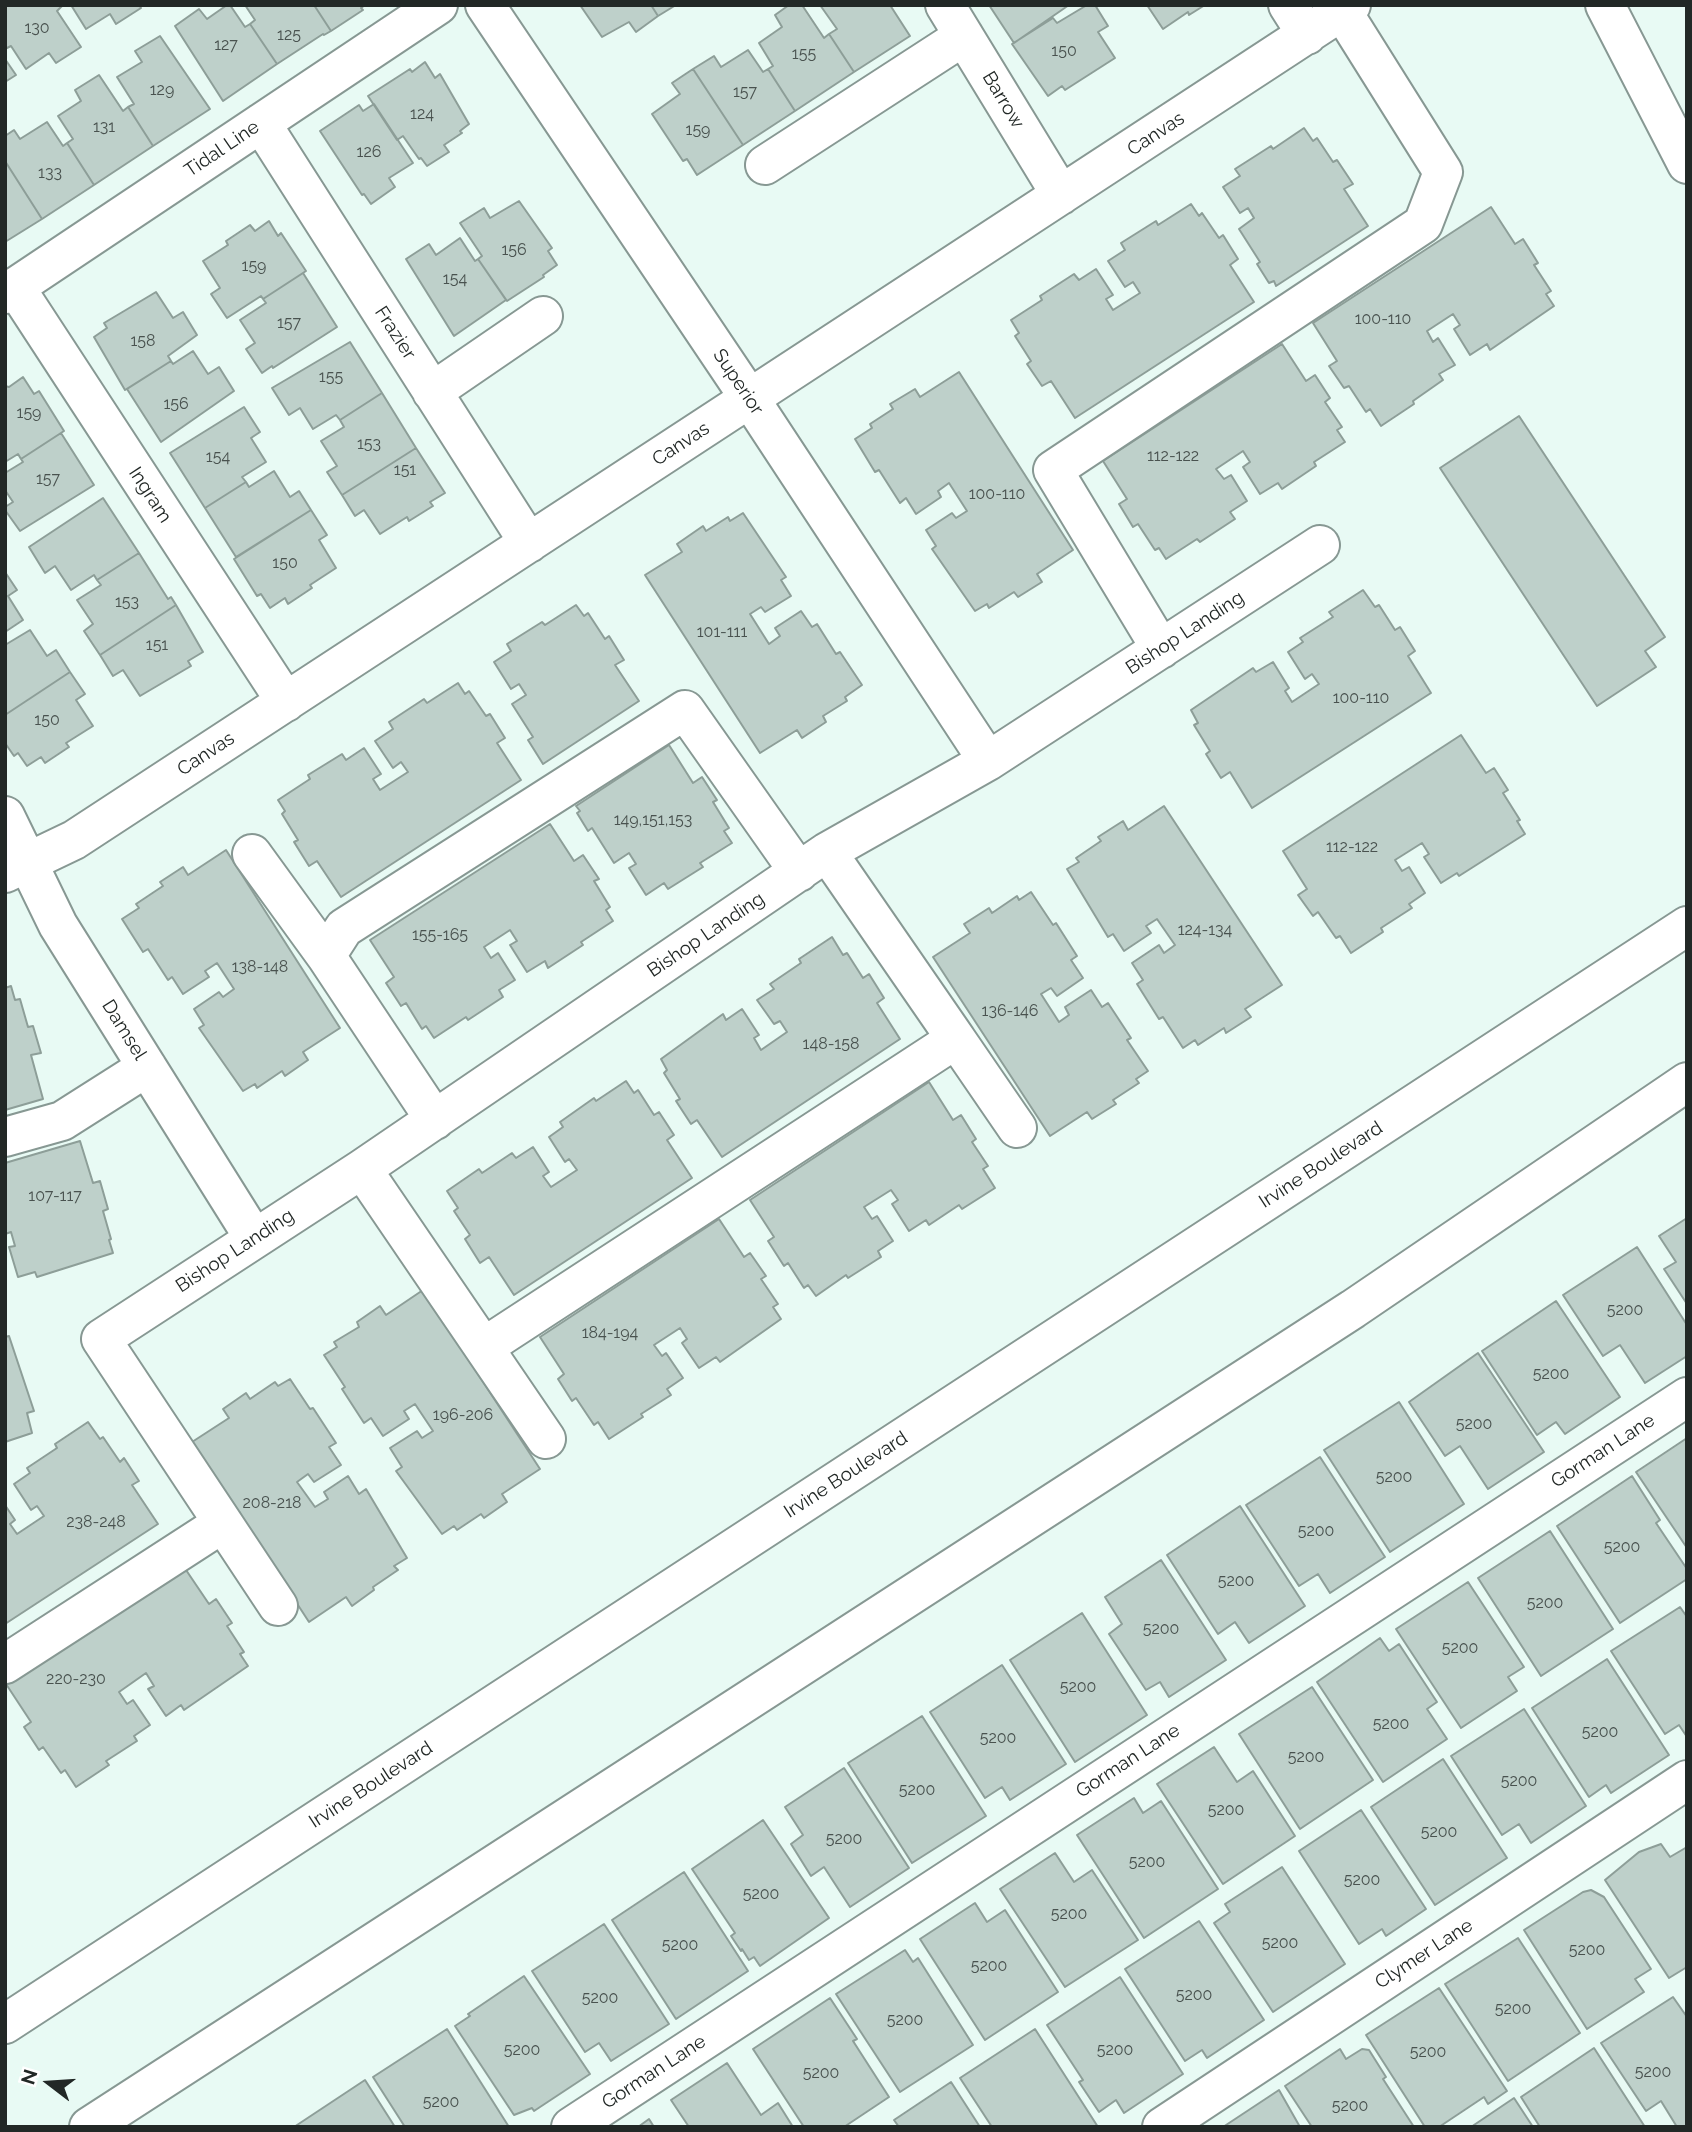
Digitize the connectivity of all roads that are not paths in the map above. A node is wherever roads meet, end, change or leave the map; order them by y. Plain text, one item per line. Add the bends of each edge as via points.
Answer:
1 (438, 5) edge
2 (485, 5) edge
3 (1605, 5) edge
4 (1347, 8) edge
5 (1298, 20) edge
6 (955, 21) edge
7 (261, 123) junction
8 (1687, 164) edge
9 (765, 165) dead end
10 (1061, 195) junction
11 (10, 290) edge
12 (543, 316) dead end
13 (432, 392) junction
14 (750, 399) junction
15 (529, 543) junction
16 (1320, 545) dead end
17 (1161, 649) junction
18 (285, 702) junction
19 (988, 761) junction
20 (5, 816) edge
21 (252, 854) dead end
22 (813, 862) junction
23 (16, 868) edge
24 (1687, 926) edge
25 (326, 956) junction
26 (956, 1039) junction
27 (147, 1067) junction
28 (1687, 1082) edge
29 (435, 1119) junction
30 (1017, 1128) dead end
31 (5, 1138) edge
32 (362, 1169) junction
33 (254, 1238) junction
34 (484, 1347) junction
35 (1687, 1397) edge
36 (546, 1439) dead end
37 (223, 1523) junction
38 (278, 1606) dead end
39 (5, 1664) edge
40 (1687, 1780) edge
41 (5, 2024) edge
42 (89, 2127) edge
43 (570, 2127) edge
44 (1162, 2127) edge

1 - 7 street, Tidal Line
2 - 14 street, Superior
3 - 8 street
4 - 5 street, Canvas
4 - 17 street via 1443,172 1423,225 1053,470
5 - 10 street, Canvas
6 - 9 street
6 - 10 street, Barrow
7 - 11 street, Tidal Line
7 - 13 street, Frazier
10 - 14 street, Canvas
11 - 18 street, Ingram
12 - 13 street
13 - 15 street, Frazier
14 - 15 street, Canvas
14 - 19 street, Superior
15 - 18 street, Canvas
16 - 17 street, Bishop Landing
17 - 19 street, Bishop Landing
18 - 23 street, Canvas via 74,840
19 - 22 street, Bishop Landing
20 - 23 street, Damsel
21 - 25 street
22 - 25 street via 685,710 344,928
22 - 26 street
22 - 29 street, Bishop Landing
23 - 27 street, Damsel via 58,925
24 - 41 street, Irvine Boulevard
25 - 29 street
26 - 30 street
26 - 34 street
27 - 31 street via 62,1121
27 - 33 street, Damsel
28 - 42 street via 1342,1316
29 - 32 street, Bishop Landing
32 - 33 street, Bishop Landing
32 - 34 street
33 - 37 street, Bishop Landing via 101,1339
34 - 36 street
35 - 43 street, Gorman Lane
37 - 38 street
37 - 39 street
40 - 44 street, Clymer Lane

